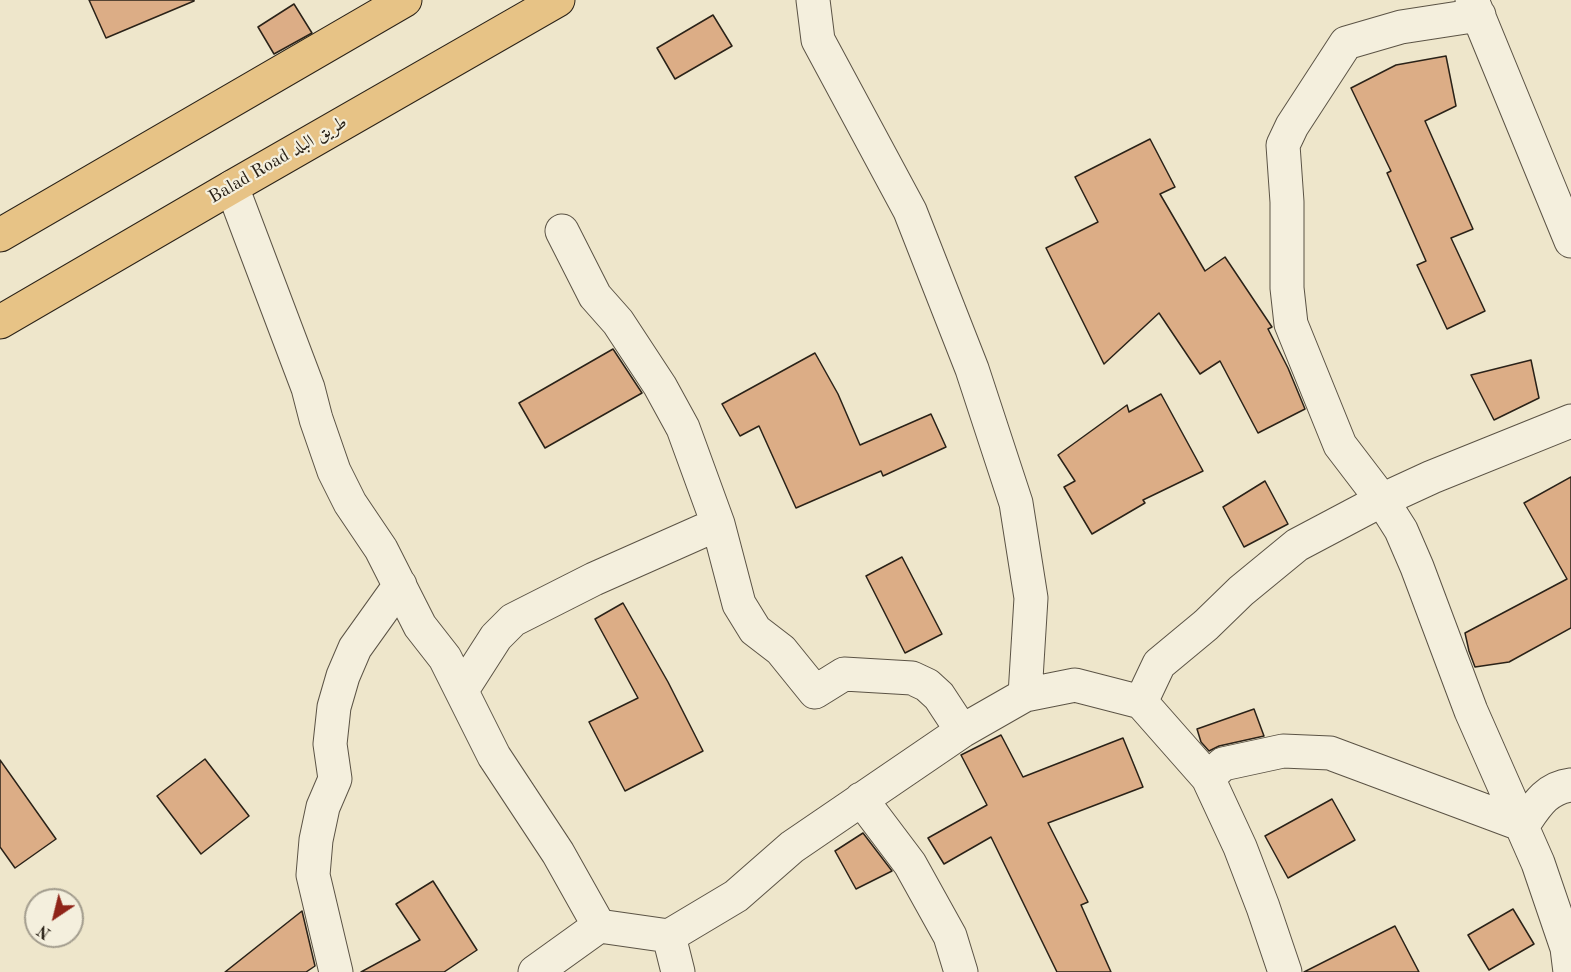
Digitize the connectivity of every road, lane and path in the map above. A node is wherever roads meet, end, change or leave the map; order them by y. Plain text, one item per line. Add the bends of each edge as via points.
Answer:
1 (405, 0) edge
2 (558, 0) edge
3 (813, 0) edge
4 (1476, 8) edge
5 (231, 187) junction
6 (562, 231) dead end
7 (0, 236) edge
8 (1571, 241) edge
9 (0, 322) edge
10 (1571, 420) edge
11 (1382, 500) junction
12 (718, 524) junction
13 (400, 585) junction
14 (462, 690) junction
15 (1025, 695) junction
16 (1141, 702) junction
17 (962, 731) junction
18 (1208, 778) junction
19 (1571, 785) edge
20 (861, 799) junction
21 (1523, 825) junction
22 (599, 926) junction
23 (669, 936) junction
24 (336, 972) edge
25 (535, 972) edge
26 (678, 972) edge
27 (961, 972) edge
28 (1285, 972) edge
29 (1570, 972) edge

1 - 7 highway
2 - 5 highway, Balad Road طريق البلد
3 - 15 street via 818,40 910,212 972,369 1016,503 1031,598
4 - 8 street
4 - 11 street via 1346,43 1283,145 1291,324 1340,445
5 - 9 highway, Balad Road طريق البلد
5 - 13 street via 308,388 334,471
6 - 12 street via 595,296 660,386 683,428
10 - 11 street
11 - 16 street via 1297,545 1241,591 1159,664
11 - 21 street via 1401,530 1471,711
12 - 14 street via 513,620 496,637
12 - 17 street via 739,604 755,630 781,650 815,692 844,674 912,678 939,696
13 - 14 street via 420,626 445,658
13 - 24 street via 355,648 334,707 330,744 335,779 323,807 313,875
14 - 22 street via 494,756 558,853
15 - 16 street via 1075,685
15 - 17 street
16 - 18 street
17 - 20 street
18 - 21 street via 1223,764 1283,751 1330,753
18 - 28 street via 1240,847
19 - 21 street via 1540,799
20 - 23 street via 792,847 736,896
20 - 27 street via 910,864 950,936
21 - 29 street via 1567,948
22 - 23 street
22 - 25 street
23 - 26 street

